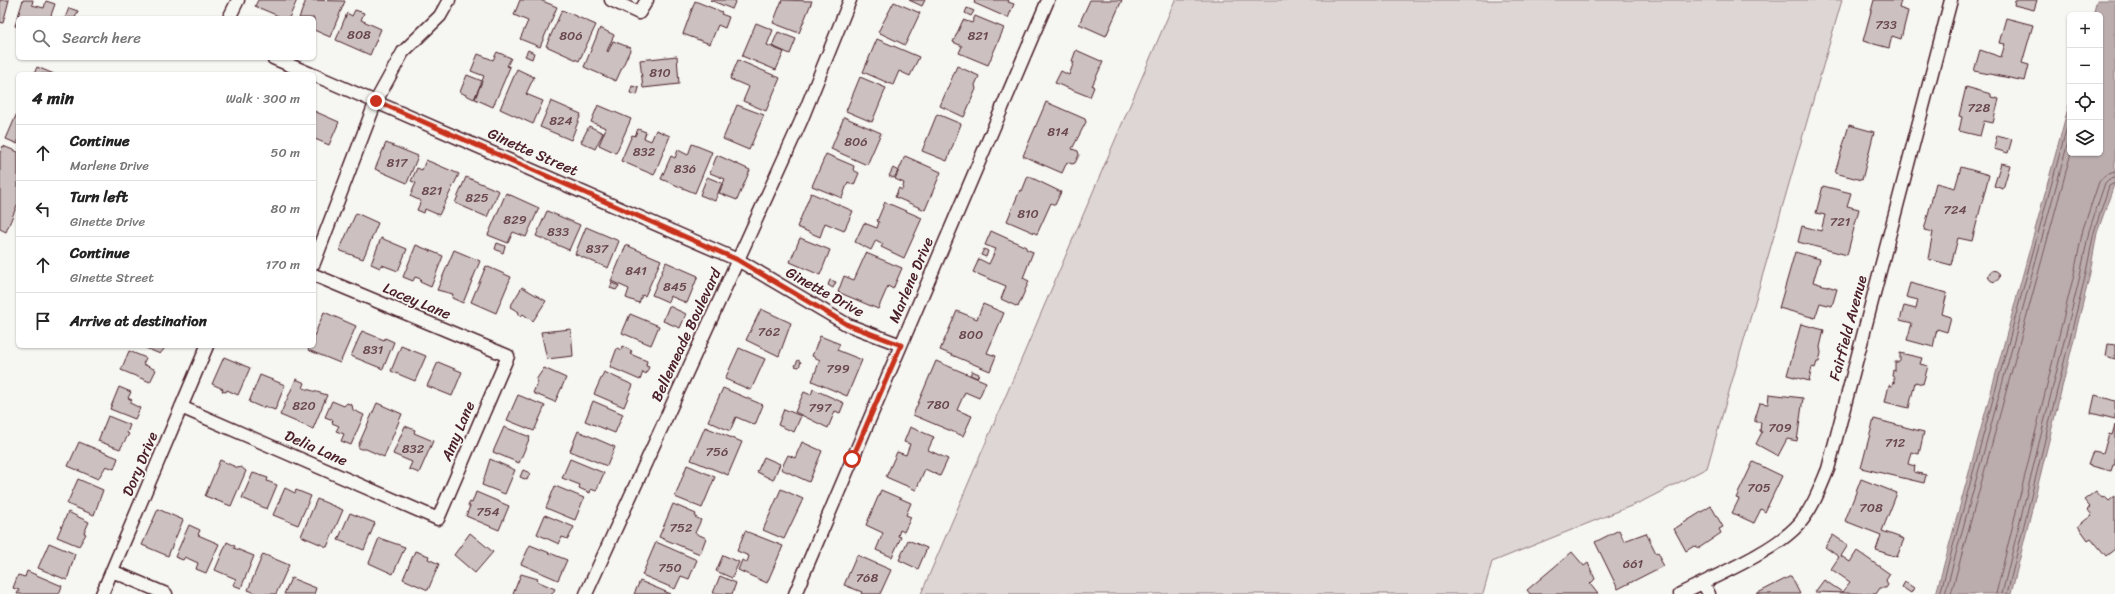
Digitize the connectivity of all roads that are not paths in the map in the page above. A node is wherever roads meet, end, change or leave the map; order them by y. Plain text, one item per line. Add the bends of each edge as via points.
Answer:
1 (238, 0) edge
2 (449, 0) edge
3 (611, 0) edge
4 (647, 0) edge
5 (850, 0) edge
6 (1048, 0) edge
7 (1951, 0) edge
8 (230, 16) edge
9 (278, 60) edge
10 (306, 72) edge
11 (316, 76) edge
12 (376, 101) junction
13 (316, 259) edge
14 (738, 260) junction
15 (316, 275) edge
16 (901, 345) junction
17 (206, 348) edge
18 (508, 356) joint
19 (181, 407) junction
20 (438, 519) joint
21 (112, 571) junction
22 (1703, 583) junction
23 (102, 594) edge
24 (166, 594) edge
25 (586, 594) edge
26 (795, 594) edge
27 (1680, 594) edge
28 (1709, 594) edge

1 - 8 street
2 - 12 street via 440,16 403,52
3 - 4 street via 639,12
5 - 14 street, Bellemeade Boulevard via 801,121
6 - 16 street, Marlene Drive
7 - 22 street, Fairfield Avenue via 1828,469 1818,494 1800,523 1777,544
9 - 10 street
11 - 12 street, Ginette Street
12 - 13 street
12 - 14 street, Ginette Street
14 - 16 street, Ginette Drive via 848,325
14 - 25 street, Bellemeade Boulevard
15 - 18 street, Lacey Lane
16 - 26 street, Marlene Drive
17 - 19 street, Dory Drive
18 - 20 street, Amy Lane
19 - 20 street, Delia Lane
19 - 21 street, Dory Drive
21 - 23 street, Dory Drive
21 - 24 street
22 - 27 street, Fairfield Avenue
22 - 28 street

